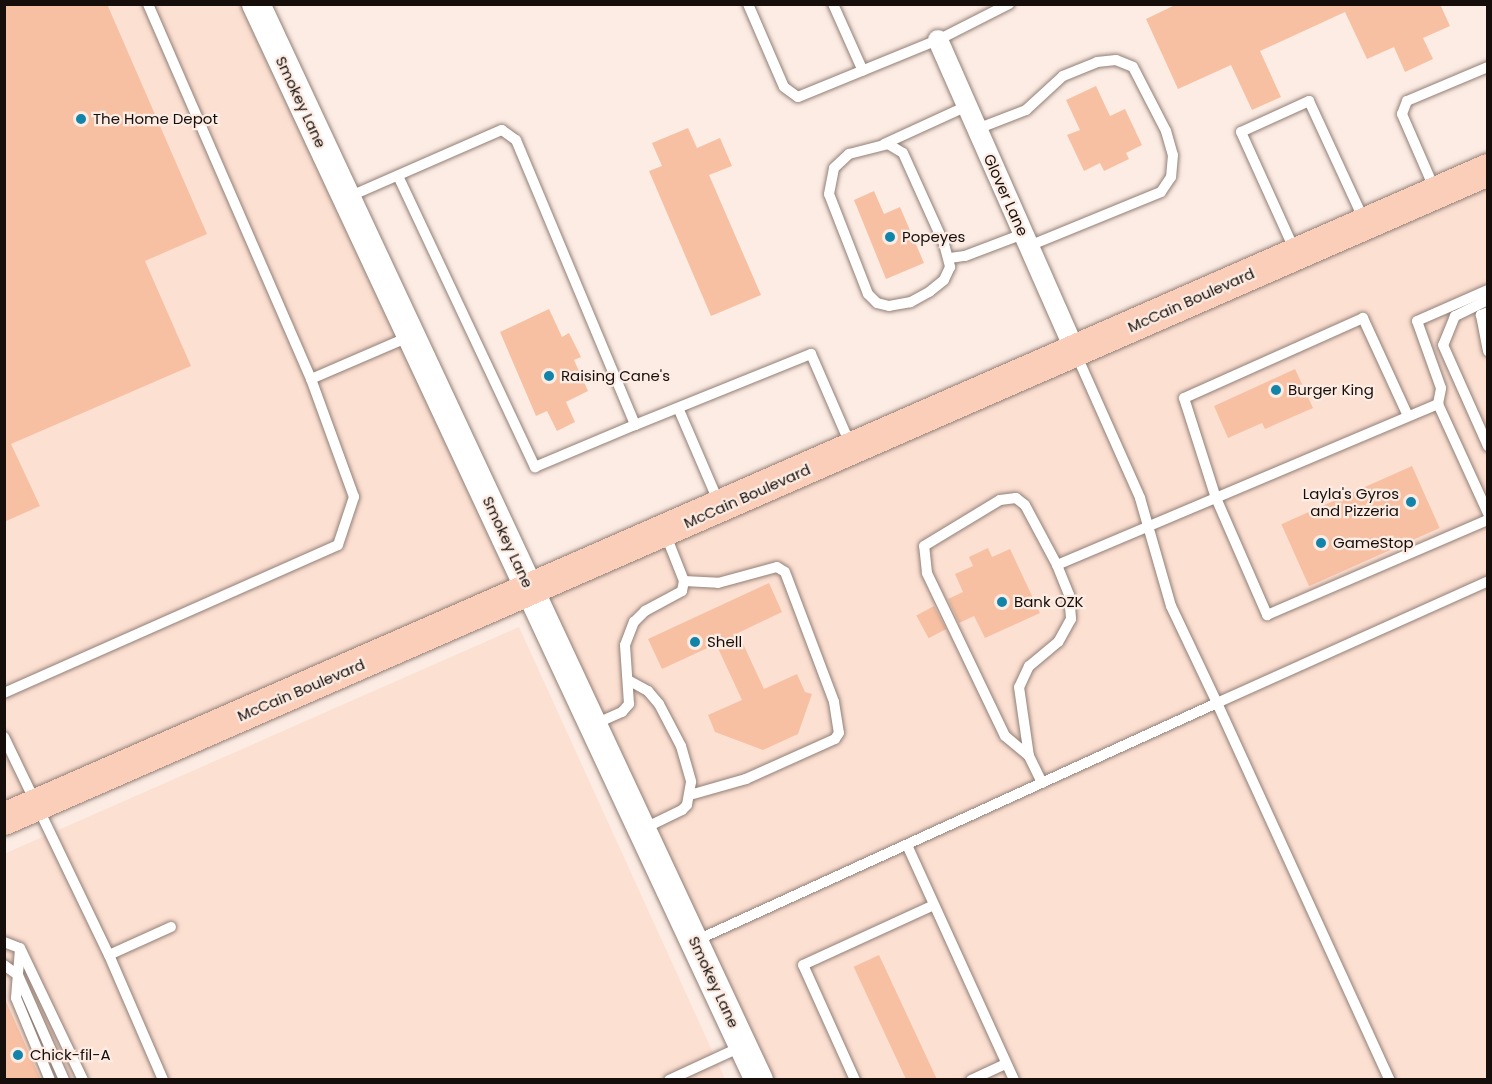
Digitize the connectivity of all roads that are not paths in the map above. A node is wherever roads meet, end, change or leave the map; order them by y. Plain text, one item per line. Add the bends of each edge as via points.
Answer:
1 (148, 4) edge
2 (256, 4) edge
3 (748, 4) edge
4 (833, 4) edge
5 (1009, 4) edge
6 (938, 40) junction
7 (1488, 67) edge
8 (863, 71) junction
9 (967, 106) junction
10 (977, 129) junction
11 (884, 144) junction
12 (1488, 170) edge
13 (398, 176) junction
14 (1436, 193) junction
15 (346, 198) junction
16 (1366, 224) junction
17 (1026, 240) junction
18 (1296, 254) junction
19 (950, 258) junction
20 (1488, 290) edge
21 (1488, 300) edge
22 (1488, 312) edge
23 (411, 336) junction
24 (1075, 351) junction
25 (1488, 351) edge
26 (311, 378) junction
27 (1438, 404) junction
28 (679, 410) junction
29 (1408, 416) junction
30 (635, 425) junction
31 (1488, 446) edge
32 (853, 449) junction
33 (1482, 489) edge
34 (1216, 498) junction
35 (721, 507) junction
36 (1488, 513) edge
37 (1488, 520) edge
38 (1148, 528) junction
39 (665, 532) junction
40 (1057, 565) junction
41 (684, 581) junction
42 (1488, 581) edge
43 (532, 591) junction
44 (628, 680) junction
45 (4, 693) edge
46 (1217, 704) junction
47 (595, 724) junction
48 (4, 737) edge
49 (1029, 756) junction
50 (1042, 783) junction
51 (690, 795) junction
52 (36, 805) junction
53 (4, 819) edge
54 (643, 829) junction
55 (907, 845) junction
56 (934, 905) junction
57 (171, 927) dead end
58 (695, 941) junction
59 (4, 942) edge
60 (20, 948) junction
61 (109, 955) junction
62 (4, 965) edge
63 (18, 975) junction
64 (743, 1046) junction
65 (1006, 1064) junction
66 (50, 1080) edge
67 (64, 1080) edge
68 (83, 1080) edge
69 (163, 1080) edge
70 (669, 1080) edge
71 (759, 1080) edge
72 (855, 1080) edge
73 (971, 1080) edge
74 (1014, 1080) edge
75 (1390, 1080) edge

1 - 26 lane
2 - 15 street, Smokey Lane
3 - 8 lane via 784,87 798,98
4 - 8 lane
5 - 6 lane
6 - 8 lane
6 - 9 street, Glover Lane
7 - 14 lane via 1407,101 1402,114
9 - 10 street, Glover Lane
9 - 11 lane
10 - 17 street, Glover Lane
10 - 17 lane via 1026,110 1063,76 1097,62 1116,60 1133,67 1166,131 1173,155 1171,177 1161,192
11 - 19 lane via 903,153
11 - 19 lane via 849,153 834,168 830,180 829,194 840,229 868,294 877,303 889,306 911,302 944,280
12 - 14 main road, McCain Boulevard
13 - 15 lane
13 - 30 lane via 535,467
13 - 30 lane via 501,130 516,140
14 - 16 main road, McCain Boulevard
15 - 23 street, Smokey Lane
16 - 18 main road, McCain Boulevard
16 - 18 lane via 1309,101 1241,132
17 - 19 lane
17 - 24 street, Glover Lane
18 - 24 main road, McCain Boulevard
20 - 27 lane via 1417,321 1441,388
21 - 31 lane via 1455,316 1443,345
22 - 25 lane via 1481,315
23 - 26 lane
23 - 43 street, Smokey Lane
24 - 32 main road, McCain Boulevard
24 - 38 lane via 1140,498
26 - 45 lane via 354,498 338,546
27 - 29 lane
27 - 33 lane
28 - 30 lane
28 - 32 lane via 811,354
28 - 35 lane
29 - 34 lane
29 - 34 lane via 1363,318 1184,398
32 - 35 main road, McCain Boulevard
33 - 36 lane
34 - 37 lane via 1267,615
34 - 38 lane
35 - 39 main road, McCain Boulevard
38 - 40 lane
38 - 46 lane via 1170,606
39 - 41 lane
39 - 43 main road, McCain Boulevard
40 - 49 lane via 1069,595 1071,619 1058,642 1029,666 1019,687
40 - 49 lane via 1025,505 1016,498 1000,500 924,546 927,573 1005,736
41 - 44 lane via 682,591 645,611 634,622 625,645
41 - 51 lane via 718,583 777,567 785,572 834,702 839,733 835,739 746,780
42 - 46 lane
43 - 47 street, Smokey Lane
43 - 52 main road, McCain Boulevard
44 - 47 lane via 629,704 622,712
44 - 51 lane via 648,691 669,722 691,782
46 - 50 lane
46 - 75 lane
47 - 54 street, Smokey Lane
48 - 52 lane
49 - 50 lane
50 - 55 lane
51 - 54 lane via 682,810
52 - 53 main road, McCain Boulevard
52 - 61 lane
54 - 58 street, Smokey Lane
55 - 56 lane
55 - 58 lane
56 - 65 lane
56 - 72 lane via 803,965
57 - 61 lane
58 - 64 street, Smokey Lane
59 - 60 lane
60 - 63 lane
60 - 68 lane
61 - 69 lane
62 - 63 lane
63 - 66 lane via 16,998
63 - 67 lane
64 - 70 lane
64 - 71 street, Smokey Lane
65 - 73 lane
65 - 74 lane

